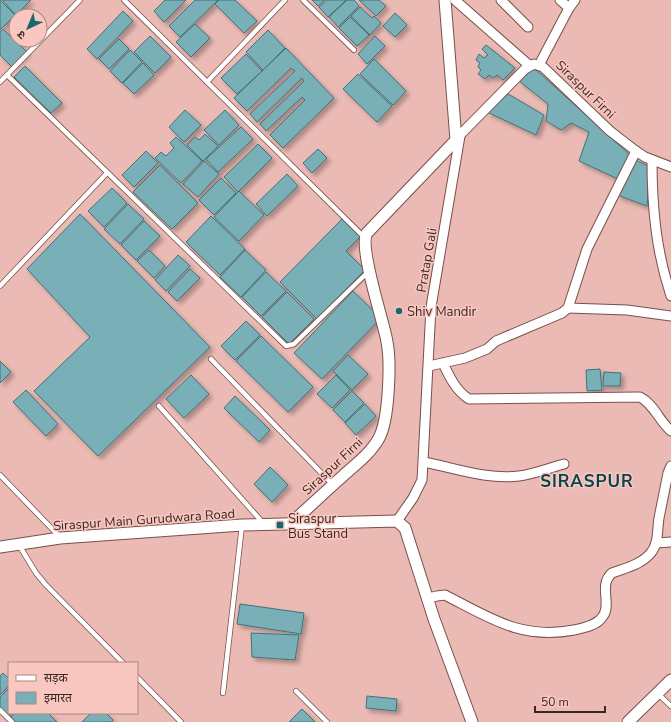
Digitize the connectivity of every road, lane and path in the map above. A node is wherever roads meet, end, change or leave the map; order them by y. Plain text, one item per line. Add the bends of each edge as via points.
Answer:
1 (80, 0) edge
2 (124, 0) edge
3 (285, 0) edge
4 (303, 0) edge
5 (445, 0) edge
6 (455, 0) edge
7 (501, 0) edge
8 (560, 0) edge
9 (575, 0) edge
10 (569, 8) junction
11 (528, 27) dead end
12 (354, 50) dead end
13 (534, 65) junction
14 (7, 75) junction
15 (0, 82) edge
16 (207, 82) junction
17 (458, 138) junction
18 (636, 151) junction
19 (652, 160) junction
20 (671, 167) edge
21 (107, 173) junction
22 (364, 237) junction
23 (369, 271) junction
24 (0, 286) edge
25 (671, 296) edge
26 (568, 308) junction
27 (671, 316) edge
28 (211, 358) dead end
29 (443, 363) junction
30 (429, 366) junction
31 (159, 406) dead end
32 (671, 431) edge
33 (424, 462) junction
34 (564, 464) dead end
35 (671, 466) edge
36 (0, 475) edge
37 (333, 485) junction
38 (397, 521) junction
39 (290, 524) junction
40 (265, 525) junction
41 (242, 526) junction
42 (60, 538) junction
43 (671, 542) edge
44 (656, 543) junction
45 (19, 544) junction
46 (0, 547) edge
47 (428, 598) junction
48 (122, 662) edge
49 (138, 678) edge
50 (671, 680) edge
51 (296, 691) dead end
52 (223, 693) dead end
53 (657, 693) junction
54 (671, 706) edge
55 (0, 710) edge
56 (631, 721) edge
57 (12, 722) edge
58 (181, 722) edge
59 (328, 722) edge
60 (472, 722) edge

1 - 14 lane
2 - 16 lane
3 - 16 lane
4 - 12 lane
5 - 17 street via 454,119
6 - 13 street, Siraspur Firni
7 - 11 street
8 - 10 street
9 - 10 street
10 - 13 street
13 - 17 street
13 - 18 street, Siraspur Firni via 571,93 610,131
14 - 15 lane
14 - 21 lane
16 - 22 lane
17 - 22 street
17 - 30 street, Pratap Gali via 431,307
18 - 19 street, Siraspur Firni
18 - 26 street via 587,249
19 - 20 street, Siraspur Firni
19 - 25 street via 652,198 657,241
21 - 23 lane via 286,346 294,344
21 - 24 lane
22 - 23 street, Siraspur Firni
23 - 37 street, Siraspur Firni via 388,342 386,412 380,437 373,447
26 - 27 street via 627,310
26 - 29 street via 562,313 496,341 487,349
28 - 37 lane
29 - 30 street
29 - 32 street via 457,388 469,398 640,397 650,404
30 - 33 street, Pratap Gali
31 - 40 lane
33 - 34 street via 473,473 505,476 526,475
33 - 38 street, Pratap Gali via 418,490
35 - 44 street
36 - 42 lane
37 - 39 street, Siraspur Firni
38 - 39 street
38 - 47 street via 405,528
39 - 40 street, Siraspur Main Gurudwara Road
40 - 41 street, Siraspur Main Gurudwara Road
41 - 42 street, Siraspur Main Gurudwara Road
41 - 52 lane
42 - 45 street, Siraspur Main Gurudwara Road
43 - 44 street
44 - 47 street via 643,560 609,576 605,584 604,616 584,628 540,633 527,631 497,622 445,595
45 - 46 street, Siraspur Main Gurudwara Road
45 - 48 lane via 46,585
47 - 60 street
49 - 58 lane
50 - 53 street
51 - 59 lane
53 - 54 lane
53 - 56 street
55 - 57 lane

